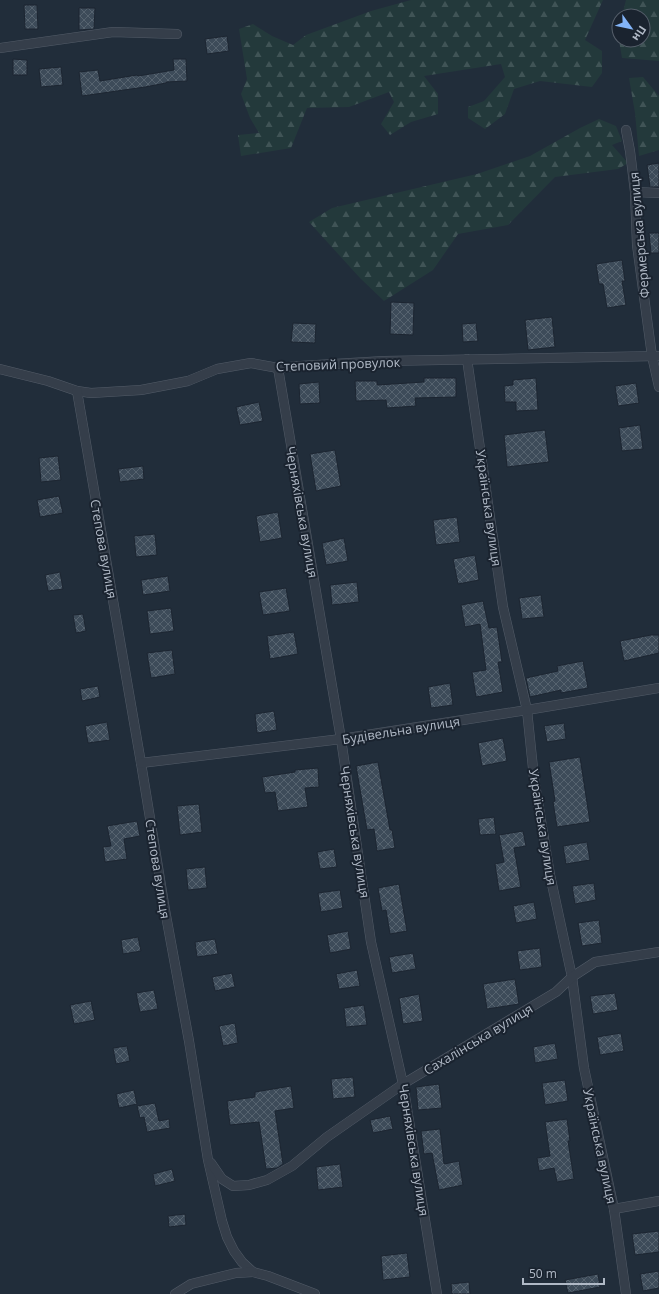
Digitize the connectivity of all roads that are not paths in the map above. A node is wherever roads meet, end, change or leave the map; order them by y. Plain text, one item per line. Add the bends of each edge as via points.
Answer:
1 (177, 34) dead end
2 (0, 48) edge
3 (626, 130) dead end
4 (635, 192) junction
5 (659, 193) edge
6 (656, 356) edge
7 (467, 359) junction
8 (278, 368) junction
9 (0, 369) edge
10 (659, 387) edge
11 (77, 391) junction
12 (659, 688) edge
13 (527, 710) junction
14 (341, 739) junction
15 (141, 763) junction
16 (659, 952) edge
17 (572, 977) junction
18 (403, 1084) junction
19 (208, 1160) junction
20 (659, 1202) edge
21 (614, 1209) junction
22 (253, 1272) junction
23 (175, 1294) edge
24 (315, 1294) edge
25 (437, 1294) edge
26 (626, 1294) edge

1 - 2 street via 113,32
3 - 4 street, Фермерська вулиця
4 - 5 street
4 - 6 street, Фермерська вулиця via 637,245
6 - 7 street, Степовий провулок
6 - 10 street, Фермерська вулиця
7 - 8 street, Степовий провулок
7 - 13 street, Українська вулиця via 503,607
8 - 11 street, Степовий провулок via 251,364 217,369 188,381 141,390 91,393
8 - 14 street, Черняхівська вулиця
9 - 11 street, Степовий провулок
11 - 15 street, Степова вулиця
12 - 13 street, Будівельна вулиця
13 - 14 street, Будівельна вулиця
13 - 17 street, Українська вулиця via 534,778 550,875
14 - 15 street, Будівельна вулиця
14 - 18 street, Черняхівська вулиця via 371,942
15 - 19 street, Степова вулиця
16 - 17 street, Сахалінська вулиця via 595,962
17 - 18 street, Сахалінська вулиця via 556,992
17 - 21 street, Українська вулиця via 584,1068
18 - 19 street, Сахалінська вулиця via 327,1137 292,1166 267,1180 233,1186 222,1179
18 - 25 street, Черняхівська вулиця
19 - 22 street, Степова вулиця via 227,1237 242,1262
20 - 21 street
21 - 26 street, Українська вулиця
22 - 23 street via 236,1272 191,1284
22 - 24 street, Степова вулиця

